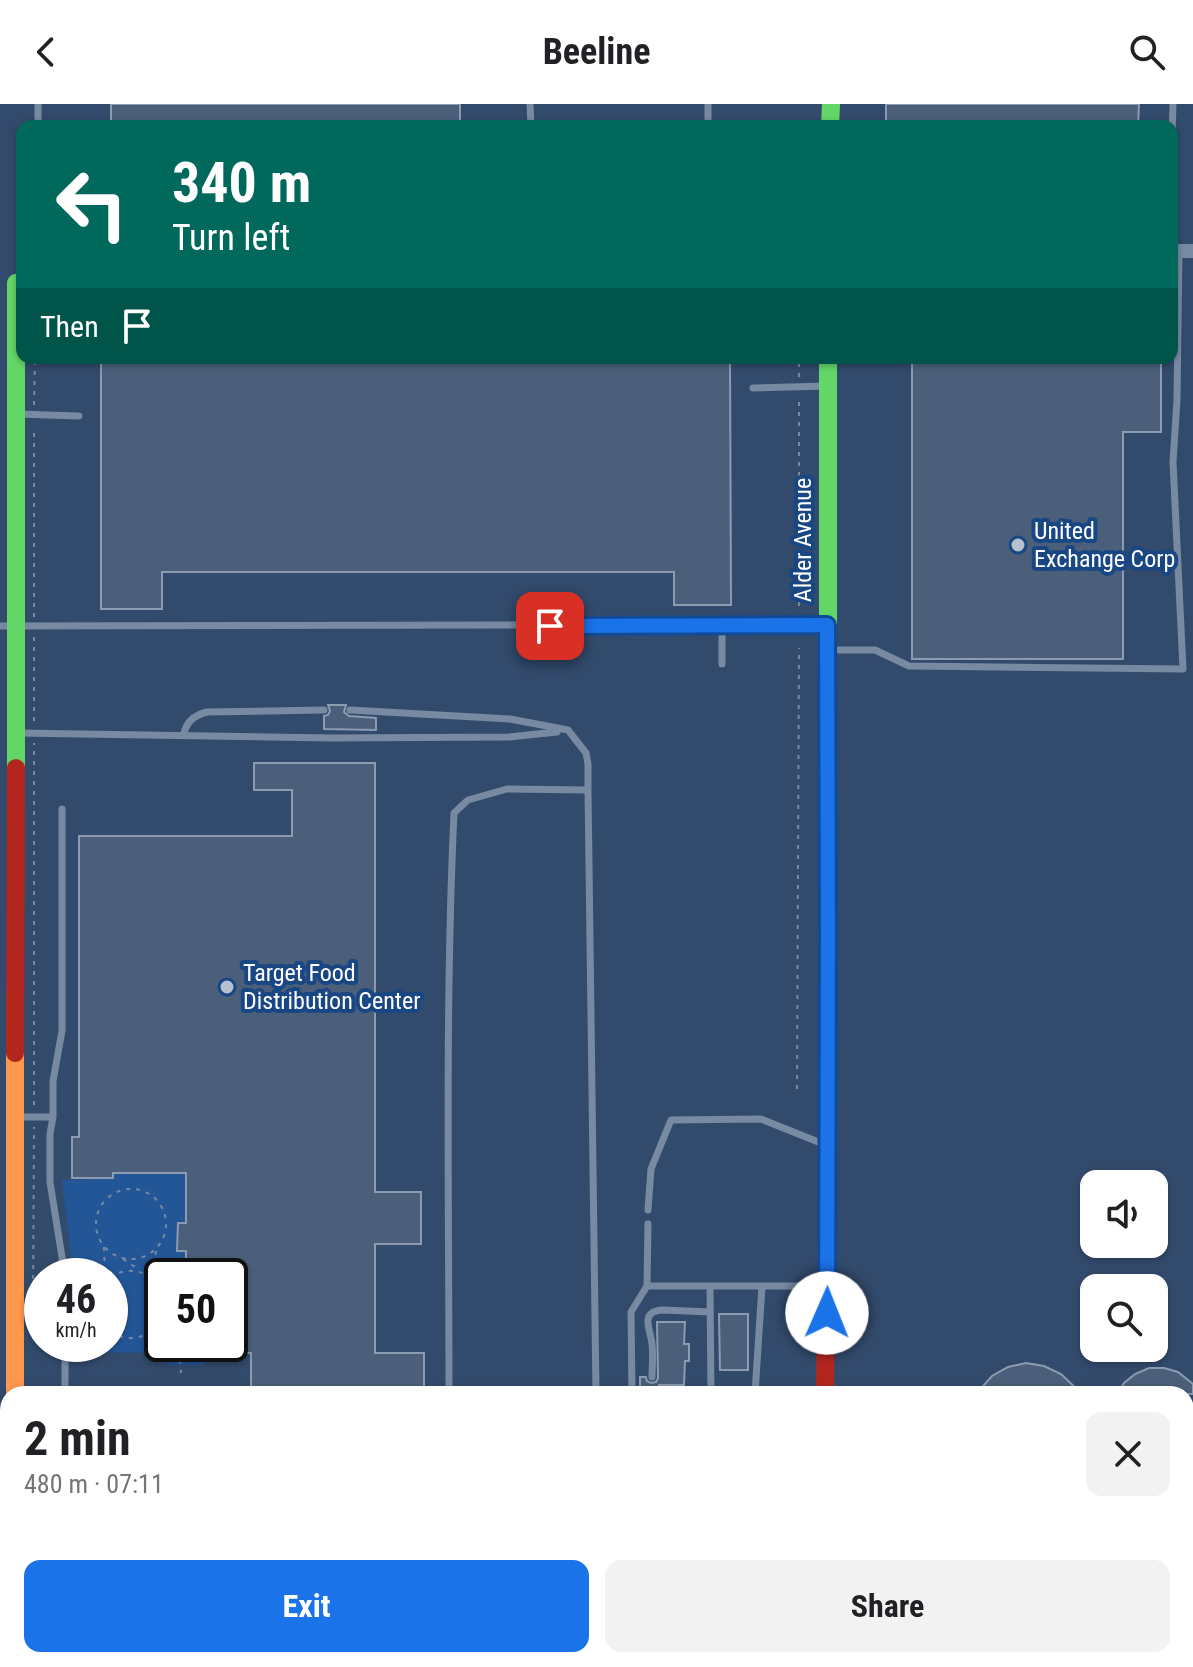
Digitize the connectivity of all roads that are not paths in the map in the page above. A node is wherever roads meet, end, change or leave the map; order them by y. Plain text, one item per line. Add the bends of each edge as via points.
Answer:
1 (1181, 251) edge
2 (1178, 363) edge
3 (23, 364) edge
4 (828, 364) edge
5 (1178, 364) edge
6 (828, 386) junction
7 (753, 388) dead end
8 (25, 415) junction
9 (79, 416) dead end
10 (531, 625) dead end
11 (827, 625) junction
12 (17, 626) edge
13 (550, 626) dead end
14 (722, 626) junction
15 (827, 650) junction
16 (722, 664) dead end
17 (324, 710) dead end
18 (350, 710) dead end
19 (568, 730) junction
20 (25, 733) junction
21 (184, 734) junction
22 (588, 790) junction
23 (62, 809) dead end
24 (25, 1117) junction
25 (53, 1117) junction
26 (828, 1146) junction
27 (648, 1210) dead end
28 (648, 1224) dead end
29 (62, 1258) edge
30 (647, 1286) junction
31 (710, 1286) junction
32 (762, 1286) junction
33 (827, 1286) junction
34 (710, 1312) junction
35 (748, 1328) dead end
36 (760, 1328) junction
37 (748, 1352) dead end
38 (758, 1352) junction
39 (65, 1362) edge
40 (652, 1377) dead end
41 (15, 1386) edge
42 (65, 1386) edge
43 (449, 1386) edge
44 (596, 1386) edge
45 (632, 1386) edge
46 (712, 1386) edge
47 (756, 1386) edge
48 (825, 1386) edge

1 - 2 lane
3 - 8 street
4 - 6 street, Alder Avenue
5 - 15 lane via 1173,462 1183,669 909,666 875,650
6 - 7 lane
6 - 11 street, Alder Avenue
8 - 9 lane
8 - 12 street
10 - 12 lane
11 - 14 lane
11 - 15 street, Alder Avenue
12 - 20 street via 12,713
13 - 14 lane
14 - 16 lane
15 - 26 street, Alder Avenue
17 - 21 lane via 207,712 192,720
18 - 19 lane via 510,719
19 - 21 lane via 509,737
19 - 22 lane via 586,753
20 - 21 lane
20 - 24 street via 12,1016
22 - 43 lane via 507,789 468,800 454,813
22 - 44 lane
23 - 25 lane via 62,1031
24 - 25 lane
24 - 41 street
25 - 29 lane via 50,1182
26 - 27 lane via 761,1119 671,1120 651,1169
26 - 33 street, Alder Avenue
28 - 30 lane
30 - 31 lane
30 - 45 lane via 631,1312
31 - 32 lane
31 - 34 lane
32 - 33 lane
32 - 36 lane
33 - 48 street, Alder Avenue
34 - 40 lane via 652,1314 647,1325
34 - 46 lane via 715,1328
35 - 36 lane
36 - 38 lane
37 - 38 lane
38 - 47 lane
39 - 42 lane

